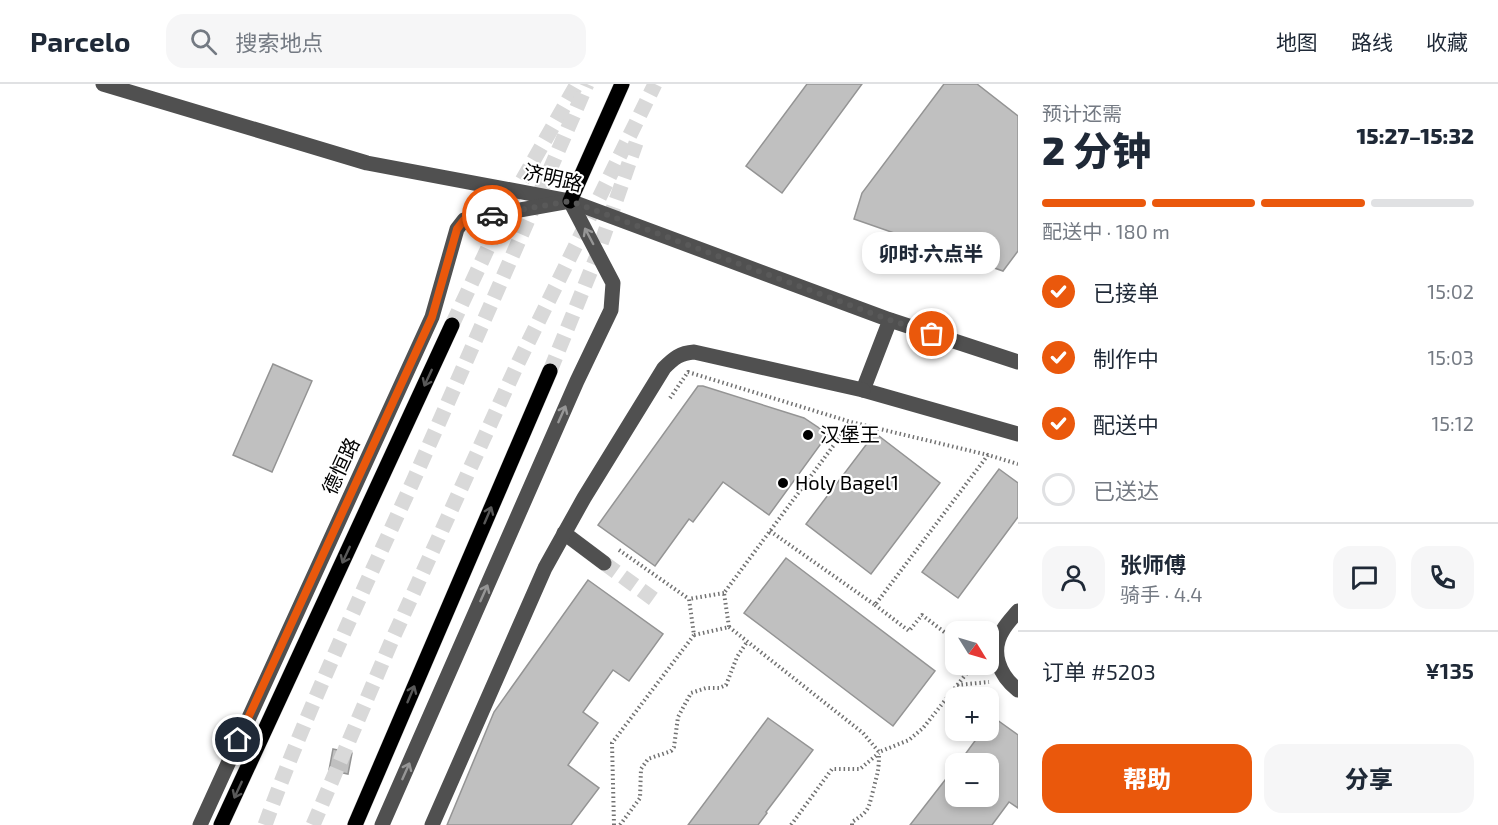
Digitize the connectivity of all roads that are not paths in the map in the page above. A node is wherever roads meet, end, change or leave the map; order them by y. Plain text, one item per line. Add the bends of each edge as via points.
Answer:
1 (103, 84) edge
2 (622, 84) edge
3 (570, 201) junction
4 (890, 320) junction
5 (452, 325) tunnel mouth
6 (1018, 362) edge
7 (550, 371) tunnel mouth
8 (863, 390) junction
9 (1018, 434) edge
10 (564, 533) junction
11 (604, 563) tunnel mouth
12 (1018, 611) edge
13 (1014, 687) edge
14 (200, 825) edge
15 (221, 825) edge
16 (355, 825) edge
17 (382, 825) edge
18 (432, 825) edge

1 - 3 street, 济明路 via 367,163
2 - 3 main road
3 - 4 street, 济明路
3 - 14 street, 德恒路 via 464,220 457,229 432,317
17 -> 3 street via 611,310 613,283
4 - 6 street, 济明路
4 - 8 street
5 -> 15 main road
16 -> 7 main road
8 - 9 street
8 - 10 street via 694,352 682,353 664,368
10 - 11 street
10 - 18 street
12 - 13 street via 1001,632 996,656 1000,669

